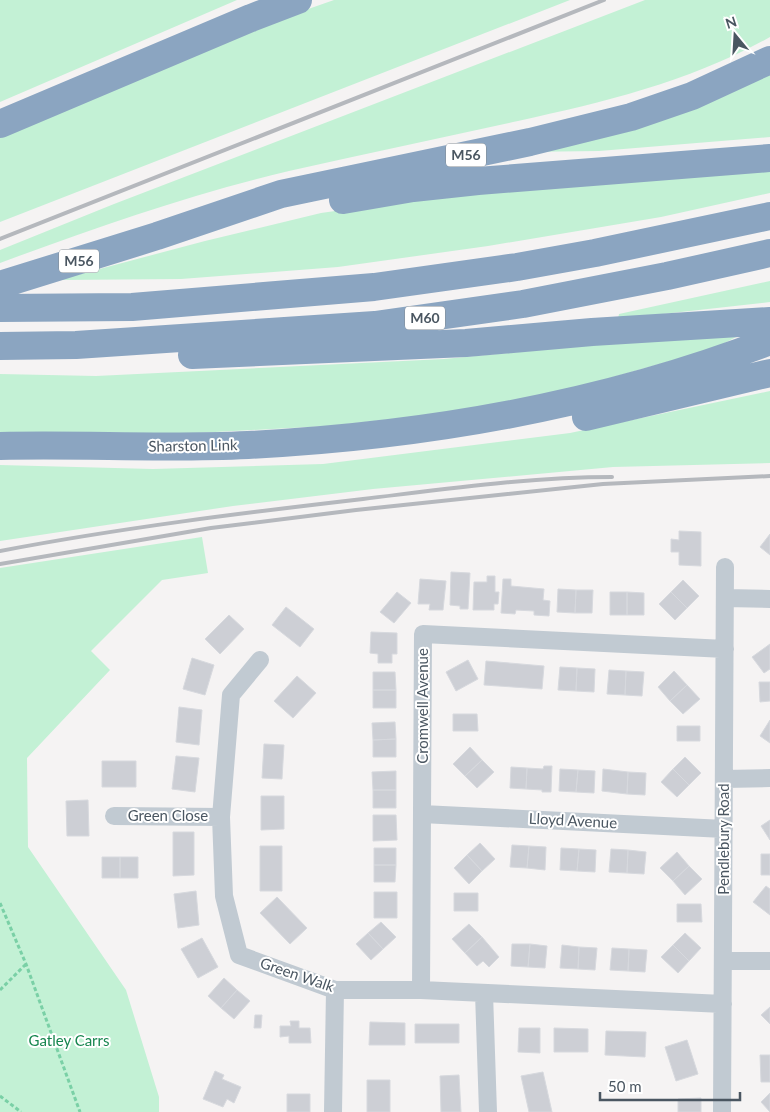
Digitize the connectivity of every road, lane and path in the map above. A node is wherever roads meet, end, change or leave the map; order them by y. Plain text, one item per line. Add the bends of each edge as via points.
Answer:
1 (298, 0) edge
2 (770, 60) edge
3 (0, 124) edge
4 (770, 158) edge
5 (770, 216) edge
6 (157, 236) junction
7 (770, 254) edge
8 (0, 285) edge
9 (0, 308) edge
10 (770, 321) edge
11 (770, 341) edge
12 (76, 345) junction
13 (0, 346) edge
14 (770, 373) edge
15 (386, 434) junction
16 (0, 446) edge
17 (725, 567) dead end
18 (725, 598) junction
19 (770, 599) edge
20 (725, 649) junction
21 (260, 660) dead end
22 (724, 778) junction
23 (770, 778) edge
24 (422, 814) junction
25 (114, 816) dead end
26 (221, 817) junction
27 (724, 829) junction
28 (0, 903) edge
29 (723, 961) junction
30 (770, 961) edge
31 (26, 964) junction
32 (0, 990) edge
33 (335, 990) junction
34 (421, 990) junction
35 (484, 993) junction
36 (723, 1004) junction
37 (0, 1096) edge
38 (21, 1112) edge
39 (80, 1112) edge
40 (333, 1112) edge
41 (488, 1112) edge
42 (722, 1112) edge

1 - 3 highway
2 - 6 highway, M56 via 692,96 631,116 530,142 281,194
4 - 6 highway via 414,188
5 - 9 highway via 614,250 374,287 132,307
6 - 8 highway, M56
7 - 12 highway, M60 via 522,304 375,325
10 - 12 highway, M60 via 466,343 186,355
11 - 15 highway via 667,376 576,400
12 - 13 highway, M60
14 - 15 highway via 582,417 480,436
15 - 16 highway, Sharston Link via 246,445
17 - 18 street, Pendlebury Road
18 - 19 street
18 - 20 street, Pendlebury Road
20 - 22 street, Pendlebury Road
20 - 24 street, Cromwell Avenue via 423,634
21 - 26 street, Green Walk via 231,695
22 - 23 street
22 - 27 street, Pendlebury Road
24 - 27 street, Lloyd Avenue
24 - 34 street, Cromwell Avenue
25 - 26 street, Green Close
26 - 33 street, Green Walk via 224,896 239,955
27 - 29 street, Pendlebury Road
28 - 31 path
29 - 30 street
29 - 36 street, Pendlebury Road
31 - 32 path
31 - 39 path
33 - 34 street, Green Walk
33 - 40 street
34 - 35 street, Green Walk
35 - 36 street, Green Walk
35 - 41 street
36 - 42 street, Pendlebury Road
37 - 38 path

